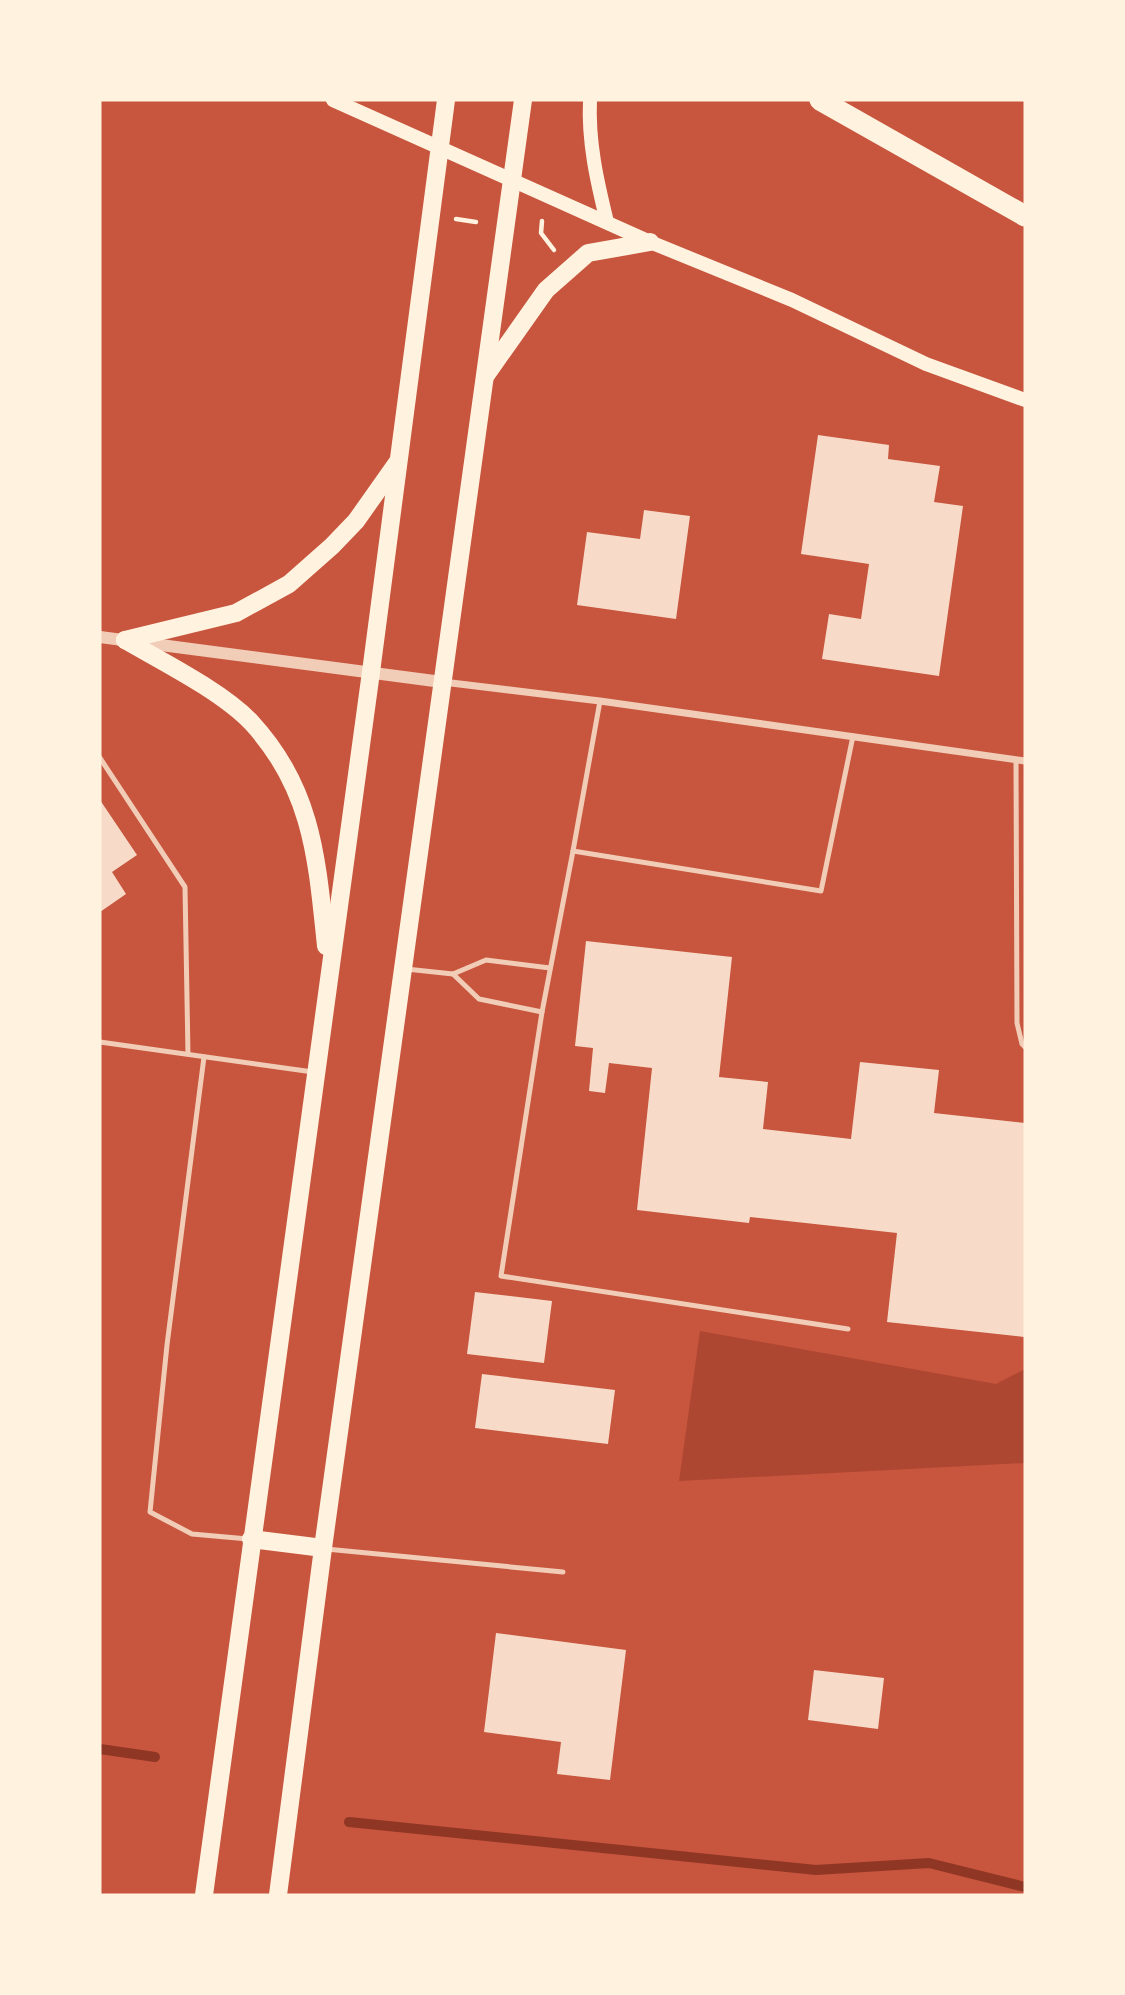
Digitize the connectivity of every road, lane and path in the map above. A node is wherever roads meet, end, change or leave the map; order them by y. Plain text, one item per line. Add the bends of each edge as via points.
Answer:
1 (333, 100) edge
2 (446, 100) edge
3 (523, 100) edge
4 (590, 100) edge
5 (820, 100) edge
6 (440, 148) junction
7 (512, 181) junction
8 (1025, 216) edge
9 (448, 218) dead end
10 (542, 218) dead end
11 (476, 222) dead end
12 (607, 222) junction
13 (650, 242) junction
14 (558, 257) dead end
15 (484, 377) junction
16 (1025, 400) edge
17 (398, 460) junction
18 (100, 637) edge
19 (125, 640) junction
20 (371, 672) junction
21 (442, 682) junction
22 (600, 701) junction
23 (853, 736) junction
24 (100, 758) edge
25 (1016, 760) junction
26 (1025, 761) edge
27 (573, 851) junction
28 (550, 968) junction
29 (402, 969) junction
30 (453, 974) junction
31 (329, 976) junction
32 (542, 1012) junction
33 (100, 1042) edge
34 (1025, 1047) edge
35 (188, 1054) junction
36 (204, 1057) junction
37 (316, 1072) junction
38 (848, 1329) dead end
39 (251, 1539) junction
40 (323, 1548) junction
41 (563, 1572) dead end
42 (204, 1895) edge
43 (278, 1895) edge

1 - 6 main road
2 - 6 main road
3 - 7 main road
4 - 12 main road via 593,165
5 - 8 highway
6 - 7 main road
6 - 17 main road
7 - 12 main road
7 - 15 main road
9 - 11 path
10 - 14 path via 541,233
12 - 13 main road
13 - 15 main road via 589,253 546,290
13 - 16 main road via 792,300 926,364
15 - 21 main road
17 - 19 main road via 356,521 289,584 236,613
17 - 20 main road
18 - 19 street
19 - 20 street
19 - 31 main road via 207,688 249,721 278,757 305,810 317,862
20 - 21 street
20 - 31 main road
21 - 22 street
21 - 29 main road
22 - 23 street
22 - 27 lane
23 - 25 street
23 - 27 lane via 821,891
24 - 35 lane via 185,887
25 - 26 street
25 - 34 lane via 1017,1023
27 - 28 lane
28 - 30 lane via 486,960
28 - 32 lane
29 - 30 lane
29 - 40 main road
30 - 32 lane via 479,999
31 - 37 main road
32 - 38 lane via 501,1276
33 - 35 lane
35 - 36 lane
36 - 37 lane
36 - 39 lane via 150,1512 192,1534
37 - 39 main road
39 - 40 main road
39 - 42 main road
40 - 41 lane
40 - 43 main road

